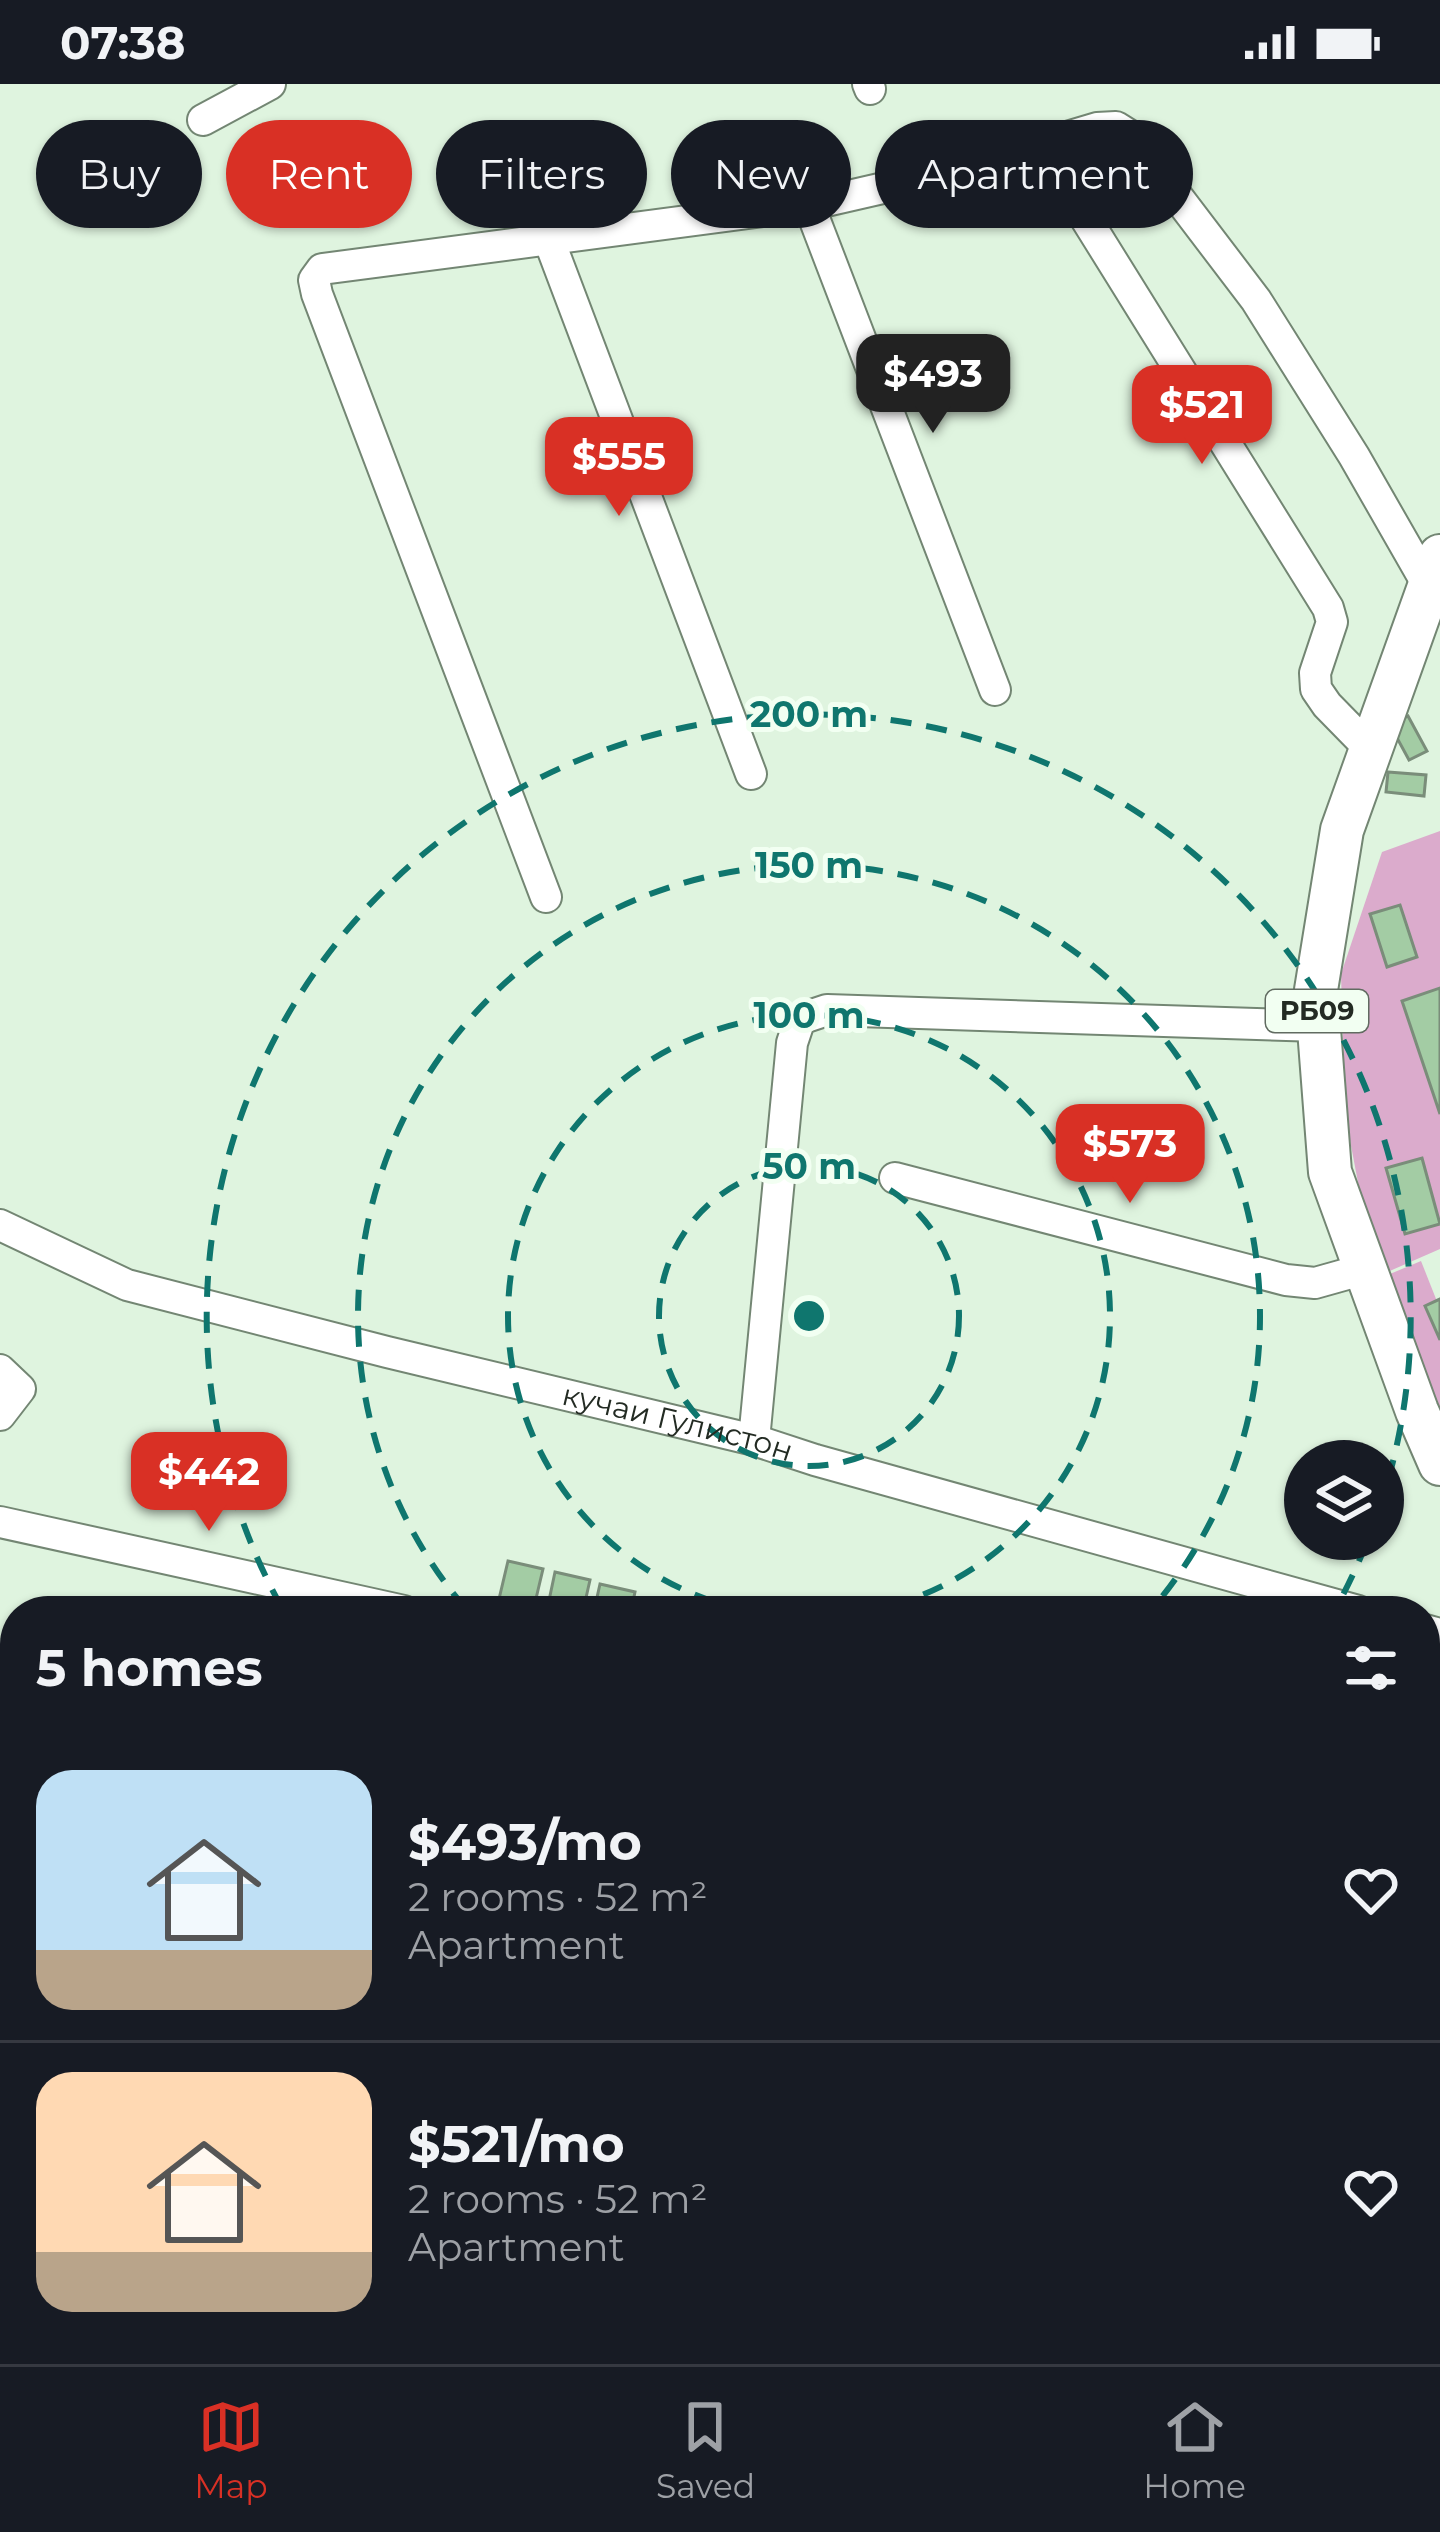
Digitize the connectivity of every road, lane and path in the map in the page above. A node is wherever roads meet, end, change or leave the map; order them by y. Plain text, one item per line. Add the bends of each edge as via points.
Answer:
1 (269, 84) edge
2 (203, 120) dead end
3 (1193, 217) edge
4 (671, 224) edge
5 (818, 228) edge
6 (1092, 228) edge
7 (549, 240) junction
8 (1434, 572) edge
9 (995, 690) dead end
10 (1371, 750) junction
11 (751, 774) dead end
12 (546, 897) dead end
13 (1319, 1027) junction
14 (895, 1178) dead end
15 (0, 1225) edge
16 (1365, 1268) junction
17 (0, 1370) edge
18 (0, 1415) edge
19 (754, 1441) junction
20 (1440, 1464) edge
21 (0, 1522) edge
22 (336, 1596) edge
23 (1304, 1596) edge

1 - 2 street
3 - 8 street
4 - 7 street
5 - 9 street
6 - 10 street via 1328,608 1332,622 1316,688
7 - 11 street
7 - 12 street via 322,268 314,280
8 - 10 highway, РБ09
10 - 13 highway, РБ09 via 1342,830 1316,990
13 - 16 highway, РБ09 via 1330,1172
13 - 19 street via 826,1010 800,1019
14 - 16 street via 1286,1280 1315,1283
15 - 19 street, кучаи Гулистон via 127,1285
16 - 20 highway, РБ09
17 - 18 street via 20,1389
19 - 23 street, кучаи Гулистон
21 - 22 street

